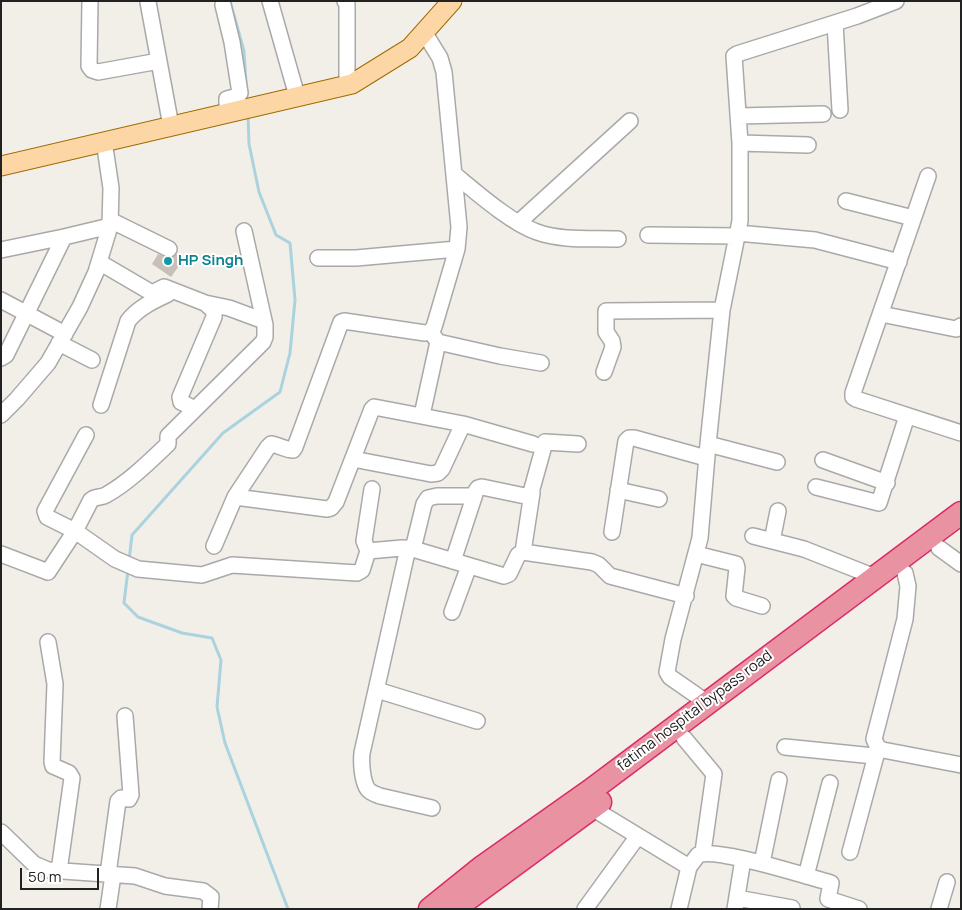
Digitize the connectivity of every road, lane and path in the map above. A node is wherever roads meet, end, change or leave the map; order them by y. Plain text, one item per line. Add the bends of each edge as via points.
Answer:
1 (90, 1) edge
2 (270, 1) edge
3 (345, 1) edge
4 (452, 1) edge
5 (896, 1) edge
6 (148, 2) edge
7 (223, 6) dead end
8 (835, 24) junction
9 (424, 32) junction
10 (159, 61) junction
11 (347, 85) junction
12 (291, 98) junction
13 (840, 110) dead end
14 (228, 112) junction
15 (823, 114) dead end
16 (738, 116) junction
17 (630, 121) dead end
18 (171, 126) junction
19 (104, 141) junction
20 (740, 143) junction
21 (808, 145) dead end
22 (1, 166) edge
23 (454, 174) junction
24 (928, 176) dead end
25 (846, 201) dead end
26 (914, 218) junction
27 (110, 223) junction
28 (518, 223) junction
29 (244, 231) dead end
30 (737, 234) junction
31 (648, 235) dead end
32 (64, 237) junction
33 (618, 239) dead end
34 (169, 249) dead end
35 (457, 249) junction
36 (1, 250) edge
37 (318, 258) dead end
38 (99, 262) junction
39 (899, 262) junction
40 (173, 290) junction
41 (1, 300) edge
42 (205, 303) junction
43 (722, 310) junction
44 (27, 312) junction
45 (881, 314) junction
46 (264, 321) junction
47 (961, 326) edge
48 (434, 337) junction
49 (62, 339) junction
50 (1, 358) edge
51 (92, 360) dead end
52 (541, 363) dead end
53 (604, 372) dead end
54 (101, 405) dead end
55 (195, 408) junction
56 (1, 415) edge
57 (422, 415) junction
58 (907, 416) junction
59 (463, 424) junction
60 (961, 433) edge
61 (86, 435) dead end
62 (533, 444) dead end
63 (578, 444) dead end
64 (707, 451) junction
65 (353, 459) junction
66 (823, 460) dead end
67 (778, 462) dead end
68 (887, 482) junction
69 (816, 487) dead end
70 (372, 489) dead end
71 (618, 490) junction
72 (532, 493) junction
73 (235, 496) junction
74 (474, 496) junction
75 (659, 499) dead end
76 (778, 511) dead end
77 (961, 513) edge
78 (75, 531) junction
79 (612, 532) dead end
80 (961, 532) edge
81 (753, 536) dead end
82 (772, 540) junction
83 (214, 546) dead end
84 (939, 548) junction
85 (411, 549) junction
86 (368, 551) junction
87 (523, 552) junction
88 (1, 554) edge
89 (696, 554) junction
90 (453, 561) junction
91 (961, 564) edge
92 (468, 566) junction
93 (905, 573) junction
94 (875, 577) junction
95 (686, 596) junction
96 (762, 606) dead end
97 (452, 612) dead end
98 (48, 642) dead end
99 (740, 687) junction
100 (377, 690) junction
101 (706, 702) junction
102 (125, 716) dead end
103 (477, 721) dead end
104 (684, 738) junction
105 (784, 747) dead end
106 (876, 752) junction
107 (961, 765) edge
108 (779, 780) dead end
109 (830, 783) dead end
110 (432, 808) dead end
111 (592, 808) junction
112 (1, 832) edge
113 (638, 836) junction
114 (703, 852) junction
115 (850, 852) dead end
116 (742, 859) junction
117 (762, 863) junction
118 (689, 868) junction
119 (59, 871) junction
120 (110, 874) junction
121 (806, 876) junction
122 (947, 882) dead end
123 (736, 904) edge
124 (827, 904) edge
125 (792, 908) edge
126 (108, 909) edge
127 (210, 909) edge
128 (430, 909) edge
129 (454, 909) edge
130 (585, 909) edge
131 (679, 909) edge
132 (859, 909) edge
133 (939, 909) edge

1 - 10 street via 89,66 92,70 98,72
2 - 12 street
3 - 11 street
4 - 9 main road
5 - 8 street
6 - 10 street
7 - 14 street via 240,93 227,99
8 - 13 street
8 - 16 street via 734,56
9 - 11 main road via 410,48
9 - 23 street via 440,58 444,72
10 - 18 street
11 - 12 main road
12 - 14 main road
14 - 18 main road
15 - 16 street
16 - 20 street
17 - 28 street
18 - 19 main road
19 - 22 main road
19 - 27 street via 111,188
20 - 21 street
20 - 30 street
23 - 28 street
23 - 35 street via 459,227
24 - 26 street
25 - 26 street
26 - 39 street
27 - 32 street
27 - 34 street
27 - 38 street
28 - 33 street via 556,236
29 - 46 street
30 - 31 street
30 - 39 street via 815,240
30 - 43 street
32 - 36 street
32 - 44 street
35 - 37 street
35 - 48 street via 434,327
38 - 40 street via 152,293 164,287
38 - 49 street
39 - 45 street
40 - 42 street
40 - 54 street via 140,309 128,321
41 - 44 street
42 - 46 street
42 - 55 street via 214,311 214,317 180,397 182,402
43 - 53 street via 606,311 606,332 613,347
43 - 64 street
44 - 49 street
44 - 50 street via 6,355
45 - 47 street via 956,329
45 - 58 street via 853,397
46 - 55 street via 263,342
48 - 52 street via 500,356
48 - 57 street
48 - 73 street via 425,333 341,322 295,447 289,450 271,444
49 - 51 street
49 - 56 street via 48,363
55 - 78 street via 168,436 168,444 144,467 107,495 91,500
57 - 59 street
57 - 65 street via 374,407
58 - 60 street
58 - 68 street
59 - 62 street
59 - 65 street via 438,473
61 - 78 street via 45,511 47,517
63 - 72 street via 545,442
64 - 67 street
64 - 71 street via 629,438
64 - 89 street
65 - 73 street via 331,508
66 - 68 street
68 - 69 street via 881,500 876,504
70 - 86 street via 364,541
71 - 75 street
71 - 79 street
72 - 74 street via 525,496 482,487
72 - 87 street
73 - 83 street
74 - 85 street via 428,498
74 - 90 street
76 - 82 street
77 - 94 highway, fatima hospital bypass road
78 - 86 street via 115,559 138,569 202,575 232,565 357,573 362,570
78 - 88 street via 48,572
80 - 84 highway, fatima hospital bypass road
81 - 82 street
82 - 94 street
84 - 91 street
84 - 93 highway, fatima hospital bypass road
85 - 86 street
85 - 90 street
85 - 100 street
87 - 92 street via 507,576
87 - 95 street via 596,563 610,576
89 - 95 street
89 - 96 street via 736,564 734,596
90 - 92 street
92 - 97 street
93 - 99 highway, fatima hospital bypass road
93 - 106 street via 908,586 905,618 874,739
94 - 99 highway, fatima hospital bypass road
95 - 101 street via 673,639 668,675
98 - 119 street via 55,684 52,762 72,778
99 - 101 highway, fatima hospital bypass road
99 - 104 highway, fatima hospital bypass road
100 - 103 street
100 - 110 street via 362,753 366,786 380,796
101 - 128 highway, fatima hospital bypass road
102 - 120 street via 132,795 118,801
104 - 111 highway, fatima hospital bypass road
104 - 114 street via 714,774
105 - 106 street
106 - 107 street via 883,750
106 - 115 street
108 - 117 street
109 - 121 street
111 - 113 street
111 - 129 highway, fatima hospital bypass road
112 - 119 street via 34,864
113 - 118 street
113 - 130 street
114 - 116 street
114 - 118 street
116 - 117 street
116 - 123 street
117 - 121 street
118 - 131 street
119 - 120 street
120 - 126 street
120 - 127 street via 135,876 164,886 203,891 211,897
121 - 124 street via 831,883
122 - 133 street
123 - 125 street
124 - 132 street

